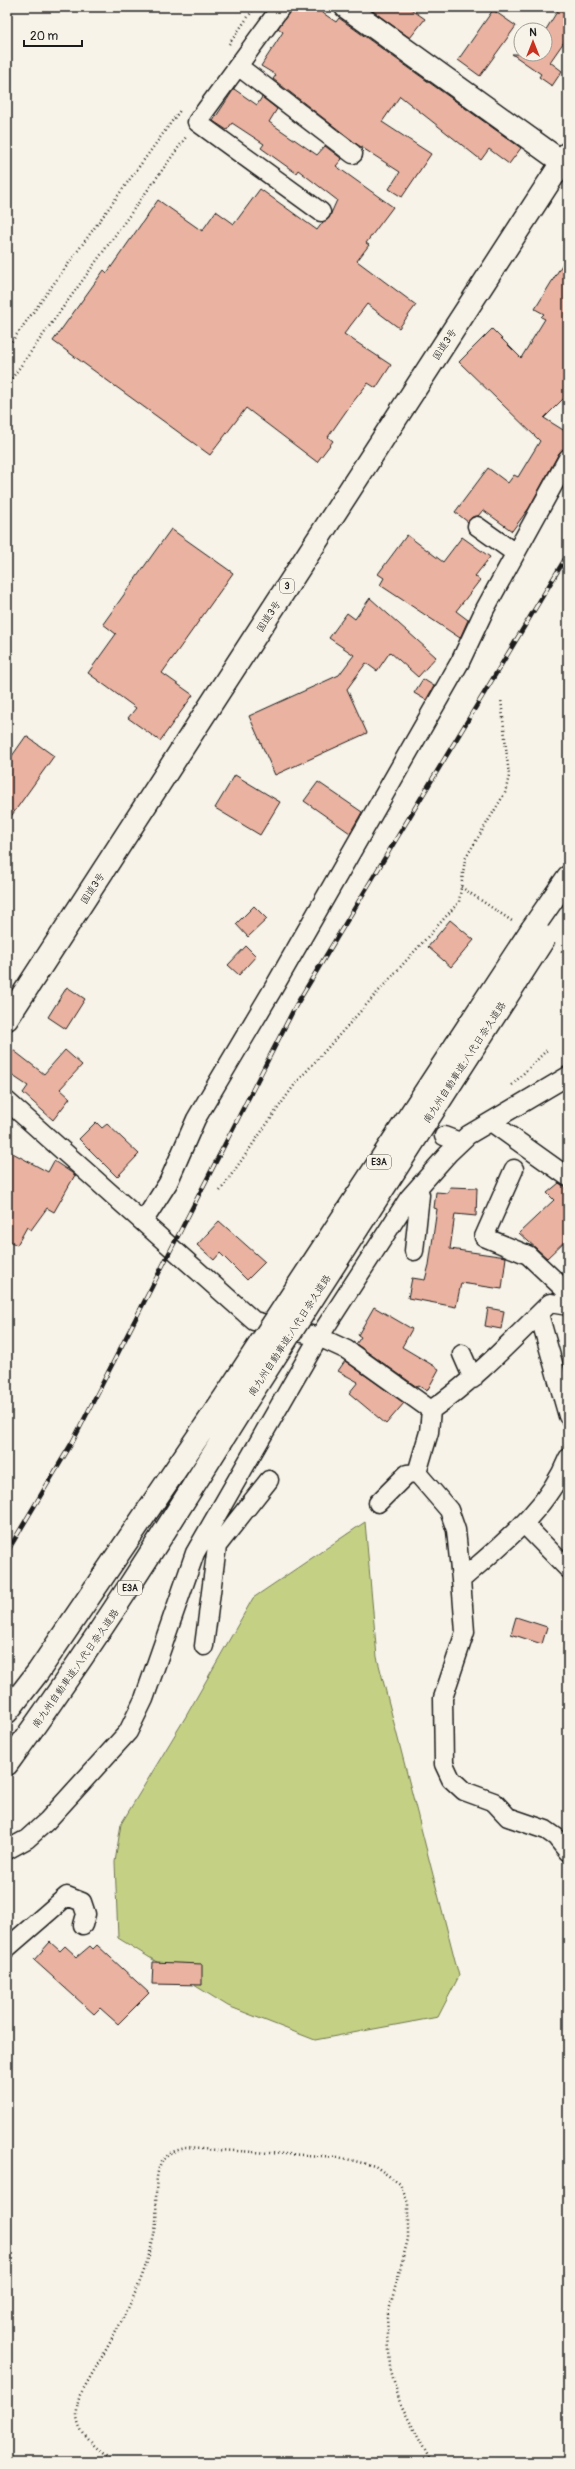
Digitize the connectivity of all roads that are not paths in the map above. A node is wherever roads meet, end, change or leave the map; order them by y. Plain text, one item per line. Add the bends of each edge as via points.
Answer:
1 (280, 7) edge
2 (346, 7) edge
3 (238, 66) junction
4 (353, 154) dead end
5 (565, 157) edge
6 (321, 212) dead end
7 (568, 458) edge
8 (477, 526) dead end
9 (515, 553) junction
10 (568, 877) edge
11 (568, 903) edge
12 (538, 933) junction
13 (7, 1019) edge
14 (568, 1076) edge
15 (7, 1101) edge
16 (492, 1122) junction
17 (514, 1169) dead end
18 (568, 1177) edge
19 (418, 1188) junction
20 (143, 1222) junction
21 (414, 1251) dead end
22 (566, 1286) edge
23 (568, 1306) edge
24 (545, 1309) junction
25 (319, 1337) junction
26 (462, 1354) dead end
27 (473, 1379) junction
28 (236, 1400) junction
29 (431, 1410) junction
30 (568, 1416) edge
31 (568, 1458) edge
32 (417, 1473) junction
33 (269, 1480) dead end
34 (378, 1503) dead end
35 (524, 1524) junction
36 (212, 1538) junction
37 (568, 1570) edge
38 (461, 1580) junction
39 (204, 1646) dead end
40 (7, 1712) edge
41 (7, 1764) edge
42 (7, 1850) edge
43 (568, 1852) edge
44 (83, 1925) dead end
45 (7, 1948) edge

1 - 3 street
2 - 5 main road
3 - 4 street
3 - 6 street via 197,122
5 - 13 main road, 国道3号 / 3
7 - 9 street
8 - 9 street
9 - 20 street via 460,662 196,1119 168,1183
10 - 12 main road, 南九州自動車道;八代日奈久道路 / E3A
11 - 12 main road, 南九州自動車道;八代日奈久道路 / E3A
12 - 28 main road, 南九州自動車道;八代日奈久道路 / E3A, bridge
14 - 16 street
15 - 20 street
16 - 18 street
16 - 19 street via 452,1139
17 - 22 street via 484,1238 528,1255
19 - 21 street via 420,1195
19 - 25 street
20 - 25 street via 254,1321
22 - 24 street
23 - 24 street
24 - 27 street
24 - 30 street
25 - 29 street via 347,1350
25 - 36 street
26 - 27 street
27 - 29 street
28 - 40 main road, 南九州自動車道;八代日奈久道路 / E3A
28 - 41 main road, 南九州自動車道;八代日奈久道路 / E3A via 130,1589
29 - 32 street via 429,1432
31 - 35 street via 561,1477
32 - 34 street via 407,1474
32 - 38 street via 449,1510 456,1530
33 - 36 street
35 - 37 street
35 - 38 street
36 - 39 street
36 - 42 street via 195,1552 144,1699 128,1732 47,1821 27,1839
38 - 43 street via 465,1632 443,1698 444,1764 451,1779 464,1791 494,1802 508,1817 546,1830 556,1837
44 - 45 street via 86,1914 82,1902 67,1896

